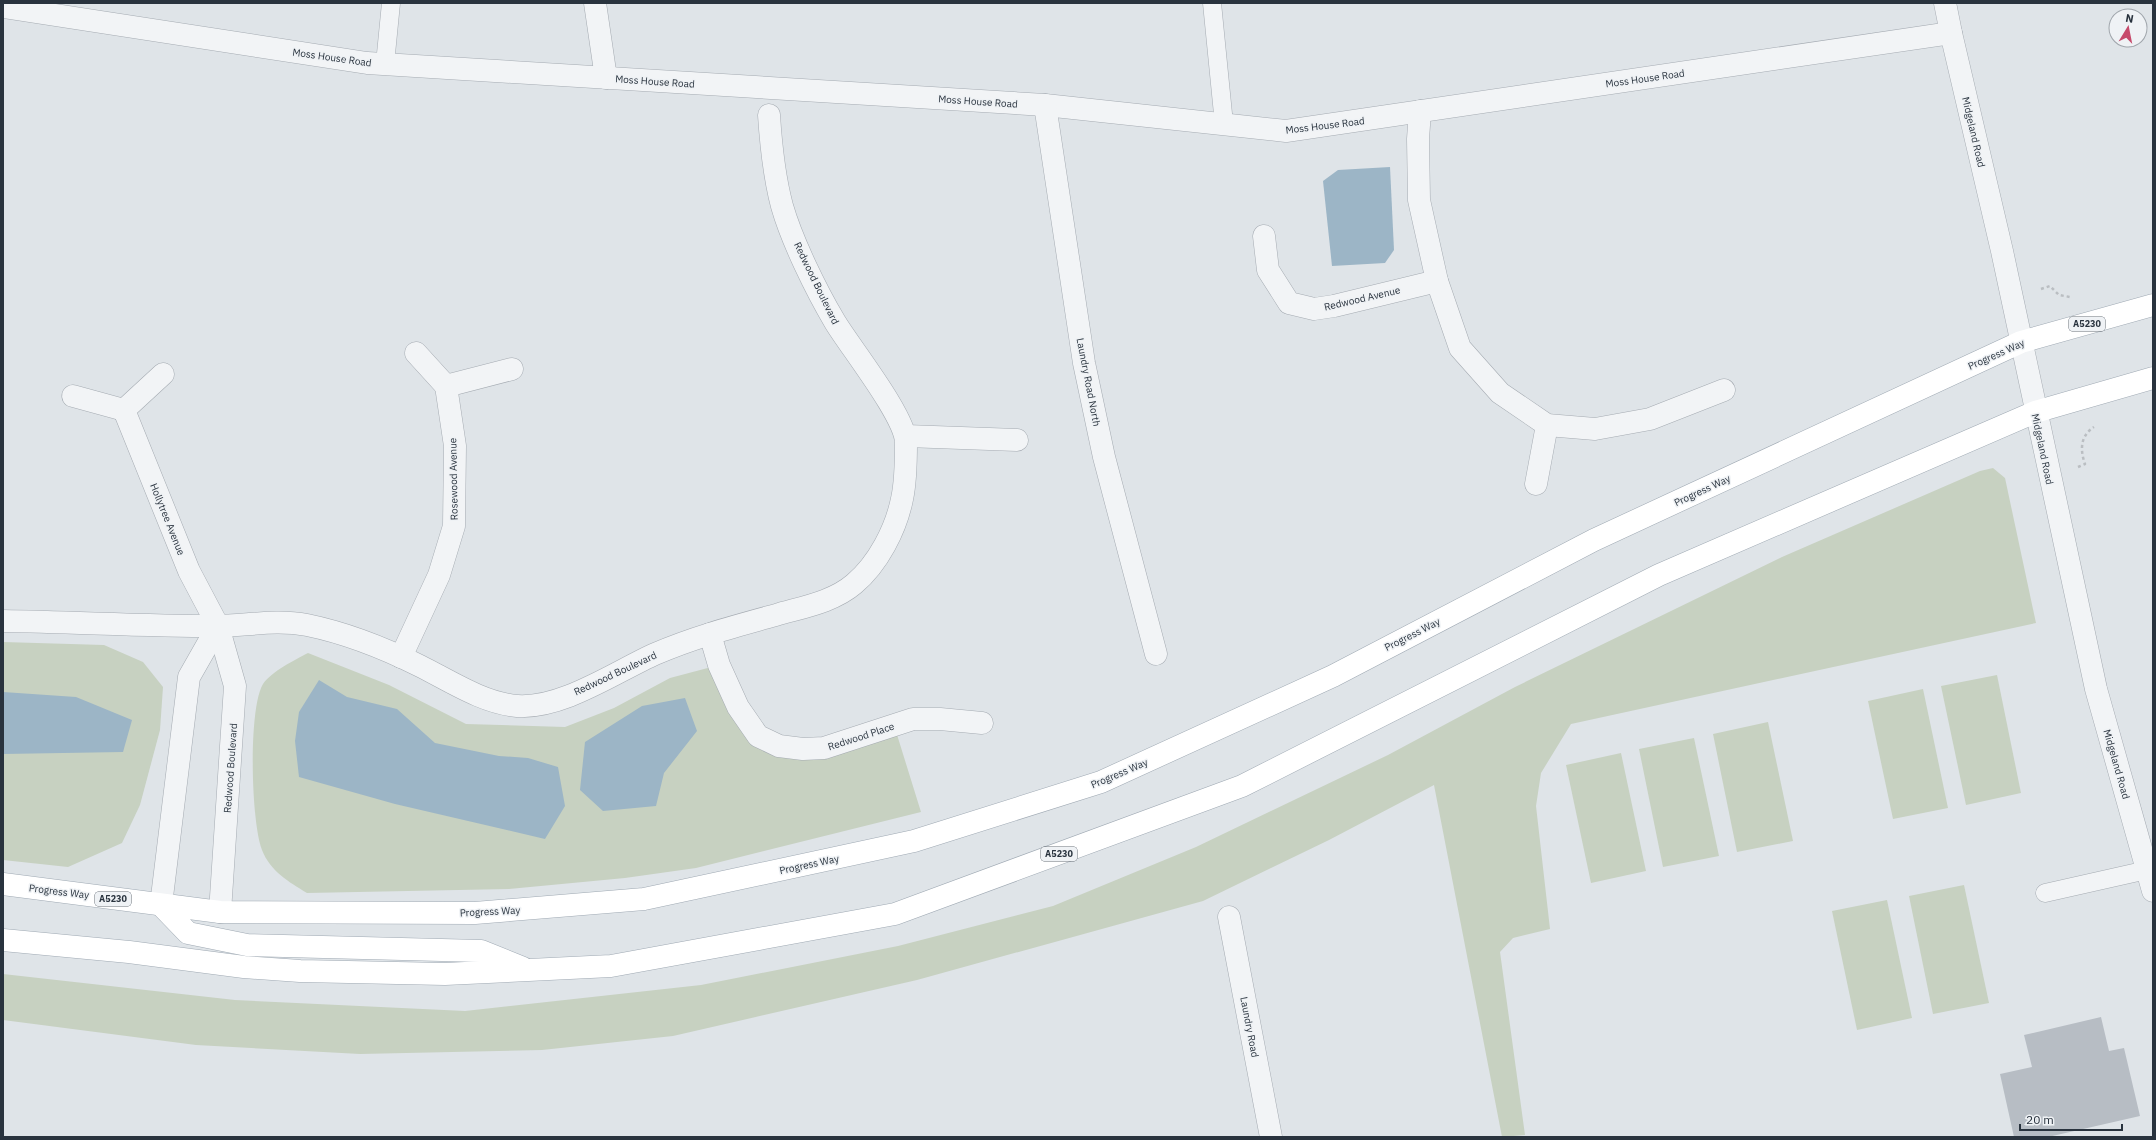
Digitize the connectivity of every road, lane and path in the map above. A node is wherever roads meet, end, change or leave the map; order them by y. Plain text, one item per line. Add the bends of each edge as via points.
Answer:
1 (391, 3) edge
2 (595, 3) edge
3 (1212, 3) edge
4 (1945, 3) edge
5 (3, 7) edge
6 (1951, 33) junction
7 (385, 64) junction
8 (606, 78) junction
9 (1045, 105) junction
10 (1420, 112) junction
11 (769, 115) dead end
12 (1224, 124) junction
13 (1264, 236) dead end
14 (1437, 281) junction
15 (2011, 298) junction
16 (2073, 298) dead end
17 (2153, 305) edge
18 (2021, 342) junction
19 (416, 353) dead end
20 (512, 369) dead end
21 (163, 374) dead end
22 (2153, 378) edge
23 (446, 386) junction
24 (1724, 390) dead end
25 (73, 396) dead end
26 (124, 410) junction
27 (2036, 412) junction
28 (1547, 424) junction
29 (2097, 426) dead end
30 (906, 436) junction
31 (1017, 440) dead end
32 (2049, 476) junction
33 (1536, 484) dead end
34 (3, 621) edge
35 (218, 626) junction
36 (710, 634) junction
37 (1156, 654) dead end
38 (401, 657) junction
39 (982, 722) dead end
40 (2147, 870) junction
41 (3, 884) edge
42 (2153, 891) edge
43 (2045, 893) dead end
44 (161, 905) junction
45 (220, 912) junction
46 (1229, 917) dead end
47 (188, 933) junction
48 (3, 940) edge
49 (129, 952) junction
50 (528, 970) junction
51 (1271, 1137) edge

1 - 7 lane
2 - 8 street
3 - 12 lane
4 - 6 street, Midgeland Road
5 - 7 street, Moss House Road via 355,62
6 - 10 street, Moss House Road
6 - 15 street, Midgeland Road
7 - 8 street, Moss House Road
8 - 9 street, Moss House Road
9 - 12 street, Moss House Road
9 - 37 street, Laundry Road North via 1084,362 1104,457
10 - 12 street, Moss House Road via 1286,131
10 - 14 street via 1419,200
11 - 30 street, Redwood Boulevard via 772,160 783,208 806,266 835,322 885,397
13 - 14 street, Redwood Avenue via 1268,270 1289,303 1314,309
14 - 28 street via 1460,348 1500,393
15 - 16 path via 2050,286 2058,295
15 - 18 street, Midgeland Road
17 - 18 main road, Progress Way / A5230
18 - 27 street, Midgeland Road
18 - 45 main road, Progress Way / A5230 via 1594,540 1333,676 1086,787 914,841 644,900 475,913
19 - 23 street
20 - 23 street
21 - 26 street
22 - 27 main road, A5230
23 - 38 street, Rosewood Avenue via 455,446 454,526 439,575
24 - 28 street via 1650,419 1595,429
25 - 26 street
26 - 35 street, Hollytree Avenue via 189,571
27 - 32 street, Midgeland Road
27 - 50 main road, A5230 via 1659,575 1242,786 895,914 611,966
28 - 33 street
29 - 32 path via 2087,432 2080,449 2085,464
30 - 31 street
30 - 36 street, Redwood Boulevard via 903,498 890,534 871,566 856,583 835,597
32 - 40 street, Midgeland Road via 2096,689
34 - 35 street, Redwood Boulevard
35 - 38 street, Redwood Boulevard via 274,621 307,625 354,638
35 - 44 street via 189,677
35 - 45 street, Redwood Boulevard via 235,686
36 - 38 street, Redwood Boulevard via 657,653 576,692 544,703 519,706 495,702 473,693
36 - 39 street, Redwood Place via 719,665 738,707 758,736 779,746 824,748 913,719 940,718
40 - 42 street, Midgeland Road
40 - 43 lane
41 - 44 main road, Progress Way / A5230
44 - 45 main road, Progress Way / A5230
44 - 47 main road
45 - 47 main road
46 - 51 street, Laundry Road
47 - 49 main road via 173,942
47 - 50 main road via 247,945 482,951
48 - 49 main road, A5230
49 - 50 main road, A5230 via 244,967 300,971 444,974

